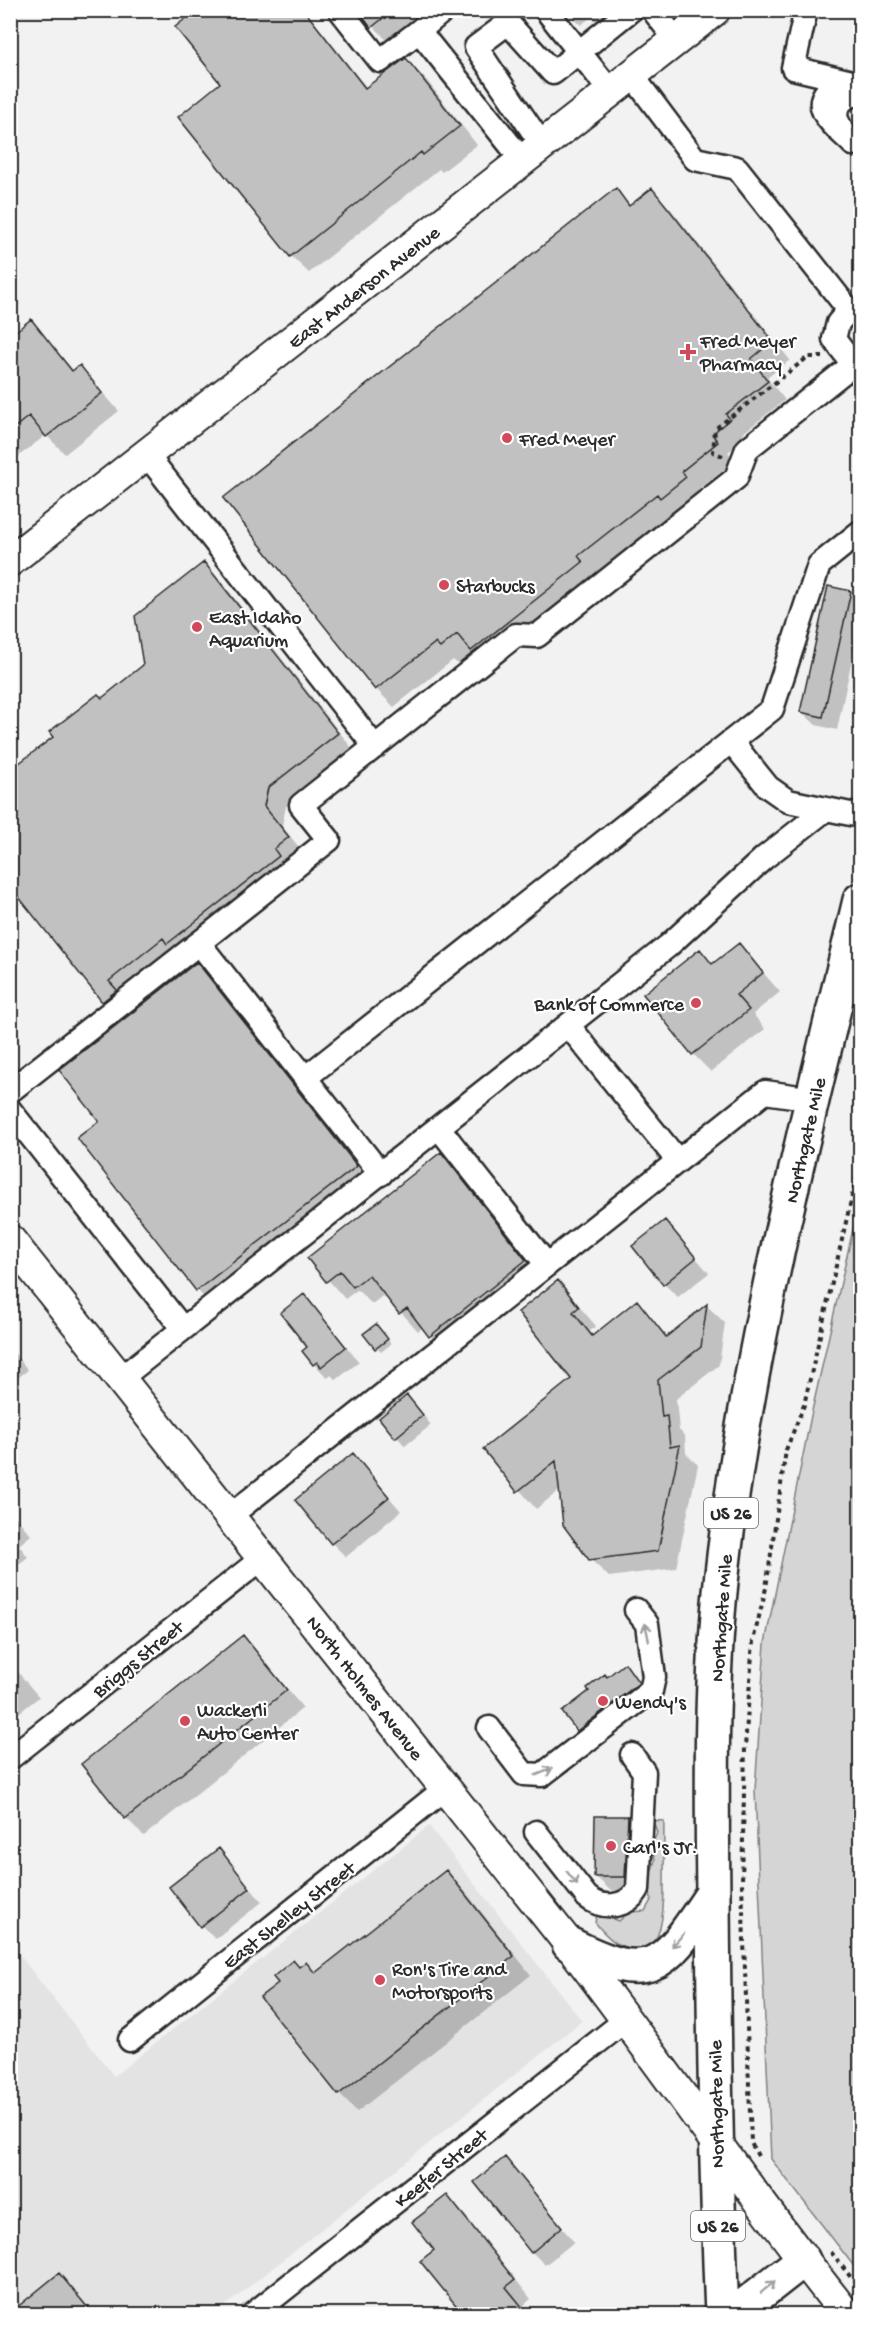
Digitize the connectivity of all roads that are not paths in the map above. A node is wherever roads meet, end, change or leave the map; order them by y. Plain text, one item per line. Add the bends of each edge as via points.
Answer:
1 (340, 10) edge
2 (444, 10) edge
3 (546, 10) edge
4 (631, 10) edge
5 (653, 10) edge
6 (715, 10) edge
7 (806, 10) edge
8 (419, 31) junction
9 (676, 40) junction
10 (579, 52) junction
11 (621, 83) junction
12 (858, 87) edge
13 (857, 148) edge
14 (532, 153) junction
15 (858, 366) edge
16 (147, 455) junction
17 (861, 532) edge
18 (10, 561) edge
19 (731, 741) junction
20 (375, 747) junction
21 (825, 810) junction
22 (861, 816) edge
23 (861, 900) edge
24 (199, 943) junction
25 (568, 1025) junction
26 (305, 1078) junction
27 (10, 1092) edge
28 (813, 1099) junction
29 (15, 1125) edge
30 (439, 1128) junction
31 (678, 1161) junction
32 (381, 1174) junction
33 (10, 1240) edge
34 (547, 1265) junction
35 (183, 1329) junction
36 (121, 1378) junction
37 (231, 1515) junction
38 (264, 1557) junction
39 (636, 1610) dead end
40 (489, 1728) dead end
41 (632, 1755) dead end
42 (10, 1758) edge
43 (446, 1788) junction
44 (536, 1832) dead end
45 (713, 1893) junction
46 (569, 1944) junction
47 (627, 2019) junction
48 (130, 2040) dead end
49 (714, 2138) junction
50 (814, 2252) junction
51 (253, 2314) edge
52 (722, 2314) edge
53 (734, 2314) edge
54 (846, 2314) edge

1 - 8 street via 380,61
2 - 8 street
3 - 10 street
4 - 10 street
5 - 9 street
6 - 9 main road, East Anderson Avenue
7 - 12 street via 793,68
8 - 14 street
9 - 11 main road, East Anderson Avenue
10 - 11 street
10 - 14 street via 553,73 508,23 476,47
11 - 14 main road, East Anderson Avenue
11 - 15 street via 695,159 737,168 849,310 838,323 834,339
12 - 13 street via 835,84 822,103 829,121
14 - 16 main road, East Anderson Avenue
15 - 20 street via 747,449 736,478 574,607 537,636 516,635
16 - 18 main road, East Anderson Avenue
16 - 20 street
17 - 19 street via 819,565 772,709
19 - 21 street via 768,787 788,801
19 - 26 street
20 - 24 street via 301,805 329,840
21 - 22 street
21 - 25 street via 764,858 668,946
23 - 28 highway, Northgate Mile / US 26
24 - 26 street
24 - 27 street
25 - 30 street
25 - 31 street
26 - 32 street
28 - 31 street via 765,1092
28 - 45 highway, Northgate Mile / US 26 via 762,1334 724,1555 712,1744
29 - 35 street
30 - 32 street
30 - 34 street
31 - 34 street
32 - 35 street
33 - 36 main road, North Holmes Avenue
34 - 37 street
35 - 36 street
36 - 37 main road, North Holmes Avenue
37 - 38 main road, North Holmes Avenue
38 - 42 street, Briggs Street
38 - 43 main road, North Holmes Avenue
40 -> 39 street via 524,1774 542,1775 651,1691 654,1677 647,1624
44 -> 41 street via 596,1904 604,1906 630,1899 638,1889 645,1772
43 - 46 main road, North Holmes Avenue
43 - 48 street, East Shelley Street
45 -> 46 highway via 663,1958 647,1967 598,1959
45 - 49 highway, Northgate Mile / US 26
46 - 47 main road, North Holmes Avenue
47 - 49 main road, North Holmes Avenue
47 - 51 street, Keefer Street
49 - 50 main road, North Holmes Avenue
49 - 52 highway, Northgate Mile / US 26
53 -> 50 highway
50 - 54 main road, North Holmes Avenue

